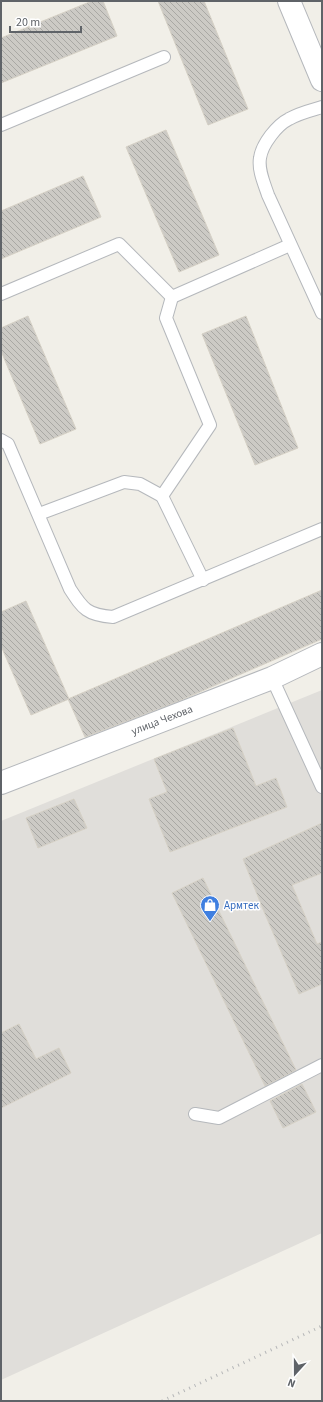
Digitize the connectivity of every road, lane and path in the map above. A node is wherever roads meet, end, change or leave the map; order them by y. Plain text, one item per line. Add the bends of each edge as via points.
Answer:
1 (289, 1) edge
2 (164, 57) dead end
3 (322, 80) edge
4 (322, 107) edge
5 (1, 125) edge
6 (290, 245) junction
7 (1, 294) edge
8 (172, 298) junction
9 (322, 313) edge
10 (1, 440) edge
11 (162, 496) junction
12 (39, 514) junction
13 (322, 529) edge
14 (203, 580) junction
15 (322, 654) edge
16 (272, 678) junction
17 (1, 783) edge
18 (322, 787) edge
19 (322, 1065) edge
20 (195, 1114) dead end

1 - 3 street
2 - 5 lane
4 - 6 lane via 289,119 280,126 264,146 260,158 268,195
6 - 8 lane
6 - 9 lane
7 - 8 lane via 119,244
8 - 11 lane via 166,318 210,425
10 - 12 lane via 8,444
11 - 12 lane via 140,484 124,482
11 - 14 lane
12 - 14 lane via 70,589 84,609 99,616 113,617
13 - 14 lane
15 - 16 street, улица Чехова
16 - 17 street, улица Чехова
16 - 18 lane
19 - 20 lane via 219,1118

